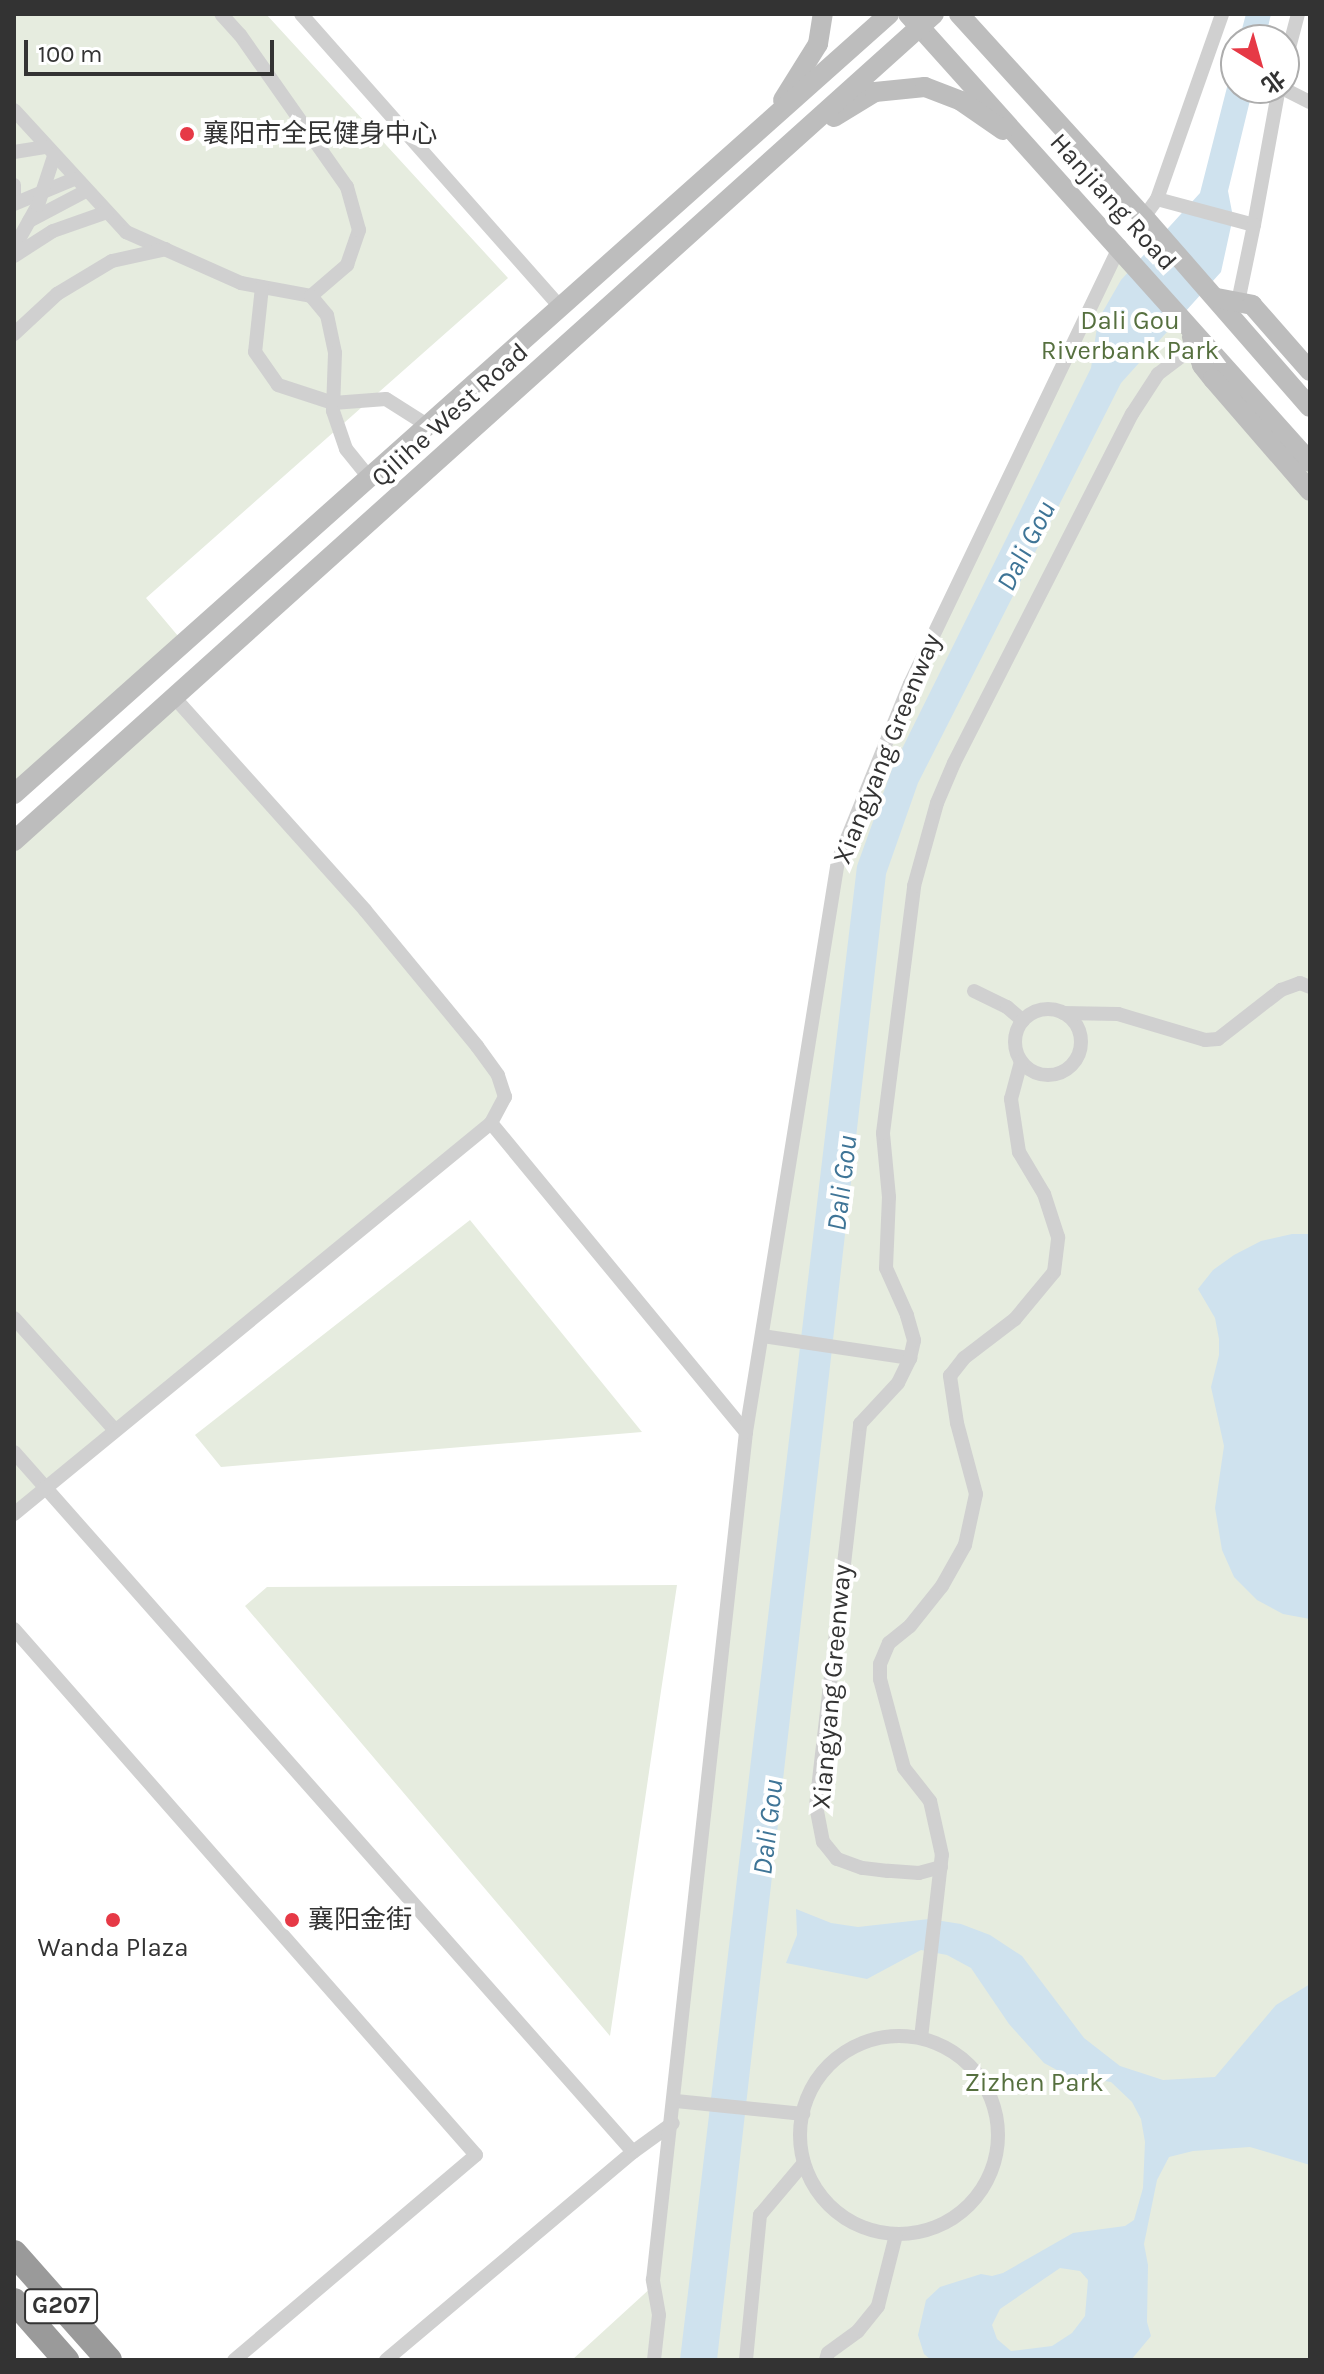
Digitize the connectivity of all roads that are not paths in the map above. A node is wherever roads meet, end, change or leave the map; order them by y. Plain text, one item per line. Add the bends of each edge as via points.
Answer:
1 (221, 14) edge
2 (301, 14) edge
3 (823, 14) edge
4 (889, 14) edge
5 (959, 14) edge
6 (1222, 14) edge
7 (921, 18) edge
8 (1277, 104) edge
9 (14, 110) edge
10 (771, 119) junction
11 (28, 127) junction
12 (14, 144) edge
13 (789, 145) junction
14 (1031, 149) junction
15 (14, 152) edge
16 (50, 152) junction
17 (74, 179) junction
18 (14, 185) edge
19 (42, 191) junction
20 (86, 191) junction
21 (14, 198) edge
22 (1157, 199) junction
23 (14, 204) edge
24 (107, 212) junction
25 (1144, 217) junction
26 (30, 221) junction
27 (1254, 225) junction
28 (14, 232) edge
29 (1120, 246) junction
30 (14, 248) edge
31 (166, 249) junction
32 (14, 256) edge
33 (262, 287) junction
34 (311, 296) junction
35 (1217, 298) junction
36 (1238, 302) junction
37 (560, 307) junction
38 (1188, 326) junction
39 (14, 334) edge
40 (1195, 346) junction
41 (1310, 371) edge
42 (333, 403) junction
43 (1310, 407) edge
44 (427, 425) junction
45 (1302, 455) edge
46 (369, 477) junction
47 (1310, 491) edge
48 (175, 698) junction
49 (14, 794) edge
50 (14, 841) edge
51 (1310, 987) edge
52 (974, 991) dead end
53 (1063, 1013) junction
54 (1023, 1021) junction
55 (1021, 1062) junction
56 (491, 1123) junction
57 (14, 1318) edge
58 (767, 1337) junction
59 (910, 1358) junction
60 (115, 1430) junction
61 (746, 1432) junction
62 (14, 1452) edge
63 (45, 1488) junction
64 (14, 1514) edge
65 (14, 1629) edge
66 (941, 1867) junction
67 (921, 2038) junction
68 (678, 2102) junction
69 (803, 2114) junction
70 (673, 2123) junction
71 (633, 2152) junction
72 (804, 2163) junction
73 (896, 2235) junction
74 (14, 2253) edge
75 (14, 2301) edge
76 (66, 2360) edge
77 (109, 2360) edge
78 (234, 2360) edge
79 (386, 2360) edge
80 (654, 2360) edge
81 (746, 2360) edge
82 (826, 2360) edge

1 - 34 street via 347,187 359,230 347,265
2 - 37 street
3 - 10 street via 818,44
4 - 10 street, Qilihe West Road
5 - 25 street, Hanjiang Road
6 - 22 street
7 - 13 street, Qilihe West Road
7 - 14 street, Hanjiang Road
8 - 27 street
9 - 11 street
10 - 37 street, Qilihe West Road
11 - 12 street
11 - 16 street
13 - 14 street via 875,92 925,87 961,101
13 - 48 street, Qilihe West Road
14 - 29 street, Hanjiang Road
15 - 16 street
16 - 17 street
16 - 19 street
17 - 19 street
17 - 20 street
18 - 21 street
19 - 23 street
19 - 26 street
20 - 24 street
20 - 26 street
22 - 25 street
22 - 27 street
24 - 31 street via 126,232
24 - 32 street via 53,231
25 - 35 street, Hanjiang Road
26 - 28 street
26 - 30 street
27 - 36 street
29 - 38 street, Hanjiang Road
29 - 58 street, Xiangyang Greenway via 910,684 838,861
31 - 33 street via 241,283
31 - 39 street via 112,261 57,294
33 - 34 street
33 - 42 street via 255,352 278,385
34 - 42 street via 327,315 333,340
35 - 36 street
35 - 43 street, Hanjiang Road
36 - 41 street via 1252,305
37 - 44 street, Qilihe West Road
38 - 40 street
38 - 45 street, Hanjiang Road
40 - 45 street via 1213,379
40 - 59 street via 1158,374 1132,414 937,803 914,886 883,1133 889,1197 886,1268 914,1340
42 - 44 street via 386,399
42 - 46 street via 346,449
44 - 46 street, Qilihe West Road
45 - 47 street
46 - 49 street, Qilihe West Road
48 - 50 street, Qilihe West Road
48 - 56 street via 365,910 477,1046 498,1075 505,1097
51 - 53 street via 1300,983 1281,990 1218,1039 1205,1040 1118,1014
52 - 54 street
53 - 54 street via 1041,1010
53 - 55 street via 1081,1038 1077,1059 1050,1075
54 - 55 street via 1015,1041
55 - 66 street via 1011,1099 1019,1152 1044,1194 1058,1237 1054,1272 1015,1319 964,1358 950,1376 976,1494 965,1545 942,1586 889,1643 880,1664 904,1768 930,1801
56 - 60 street
56 - 61 street
57 - 60 street
58 - 59 street
58 - 61 street, Xiangyang Greenway
59 - 66 street, Xiangyang Greenway via 898,1383 860,1424 816,1806 823,1842 837,1859 888,1871 919,1873
60 - 63 street
61 - 68 street, Xiangyang Greenway
62 - 63 street
63 - 64 street
63 - 71 street
65 - 78 street via 476,2155
66 - 67 street
67 - 69 street via 888,2036 856,2045 829,2065 810,2092
67 - 73 street via 951,2050 976,2071 987,2089 999,2131 995,2163 981,2192 958,2216 929,2230
68 - 69 street
68 - 70 street, Xiangyang Greenway
69 - 72 street
70 - 71 street
70 - 80 street via 653,2280 659,2315
71 - 79 street
72 - 73 street via 814,2187 835,2212 864,2229
72 - 81 street via 760,2215
73 - 82 street via 878,2306
74 - 77 highway, G207
75 - 76 highway, G207

